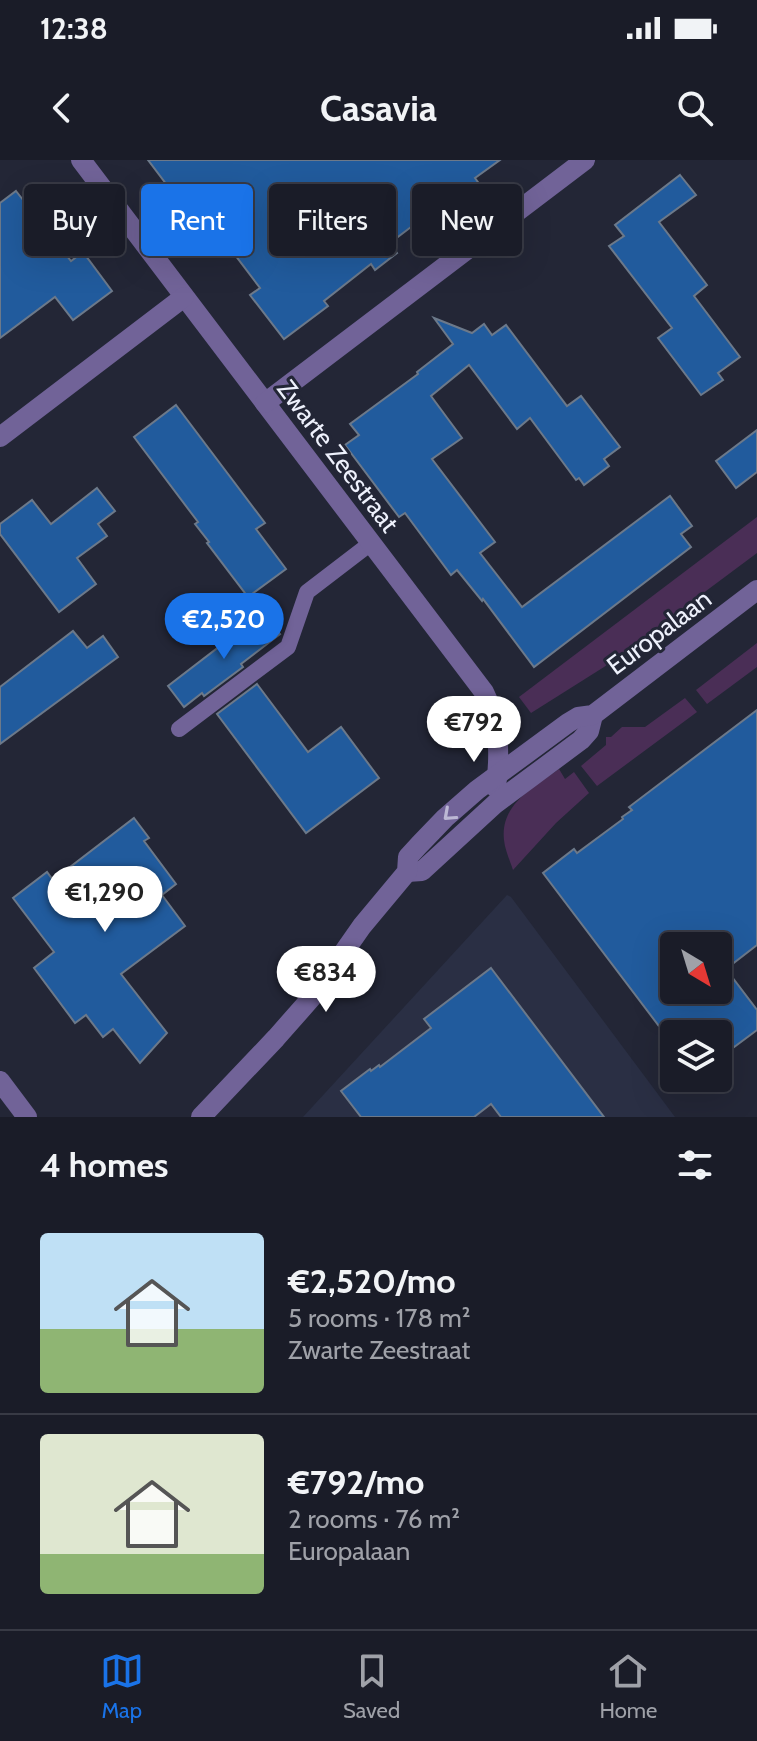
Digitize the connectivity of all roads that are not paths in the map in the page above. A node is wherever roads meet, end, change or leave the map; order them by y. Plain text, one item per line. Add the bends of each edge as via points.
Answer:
1 (81, 160) edge
2 (585, 160) edge
3 (184, 297) junction
4 (265, 403) junction
5 (0, 437) edge
6 (371, 543) junction
7 (757, 590) edge
8 (593, 715) junction
9 (179, 729) dead end
10 (498, 773) junction
11 (495, 804) junction
12 (407, 872) junction
13 (0, 1081) edge
14 (27, 1117) edge
15 (201, 1117) edge

1 - 3 street, Zwarte Zeestraat
2 - 4 street
3 - 4 street, Zwarte Zeestraat
3 - 5 street
4 - 6 street, Zwarte Zeestraat
6 - 9 lane via 307,592 288,647
6 - 10 street, Zwarte Zeestraat via 484,692 496,722
7 - 8 street, Europalaan
8 - 10 street, Europalaan via 568,723
8 - 11 street, Europalaan via 581,740
10 - 11 street, Zwarte Zeestraat
10 -> 12 street, Europalaan via 419,845 408,857
11 - 12 street, Europalaan via 422,871
12 - 15 street, Europalaan via 301,1011
13 - 14 street

